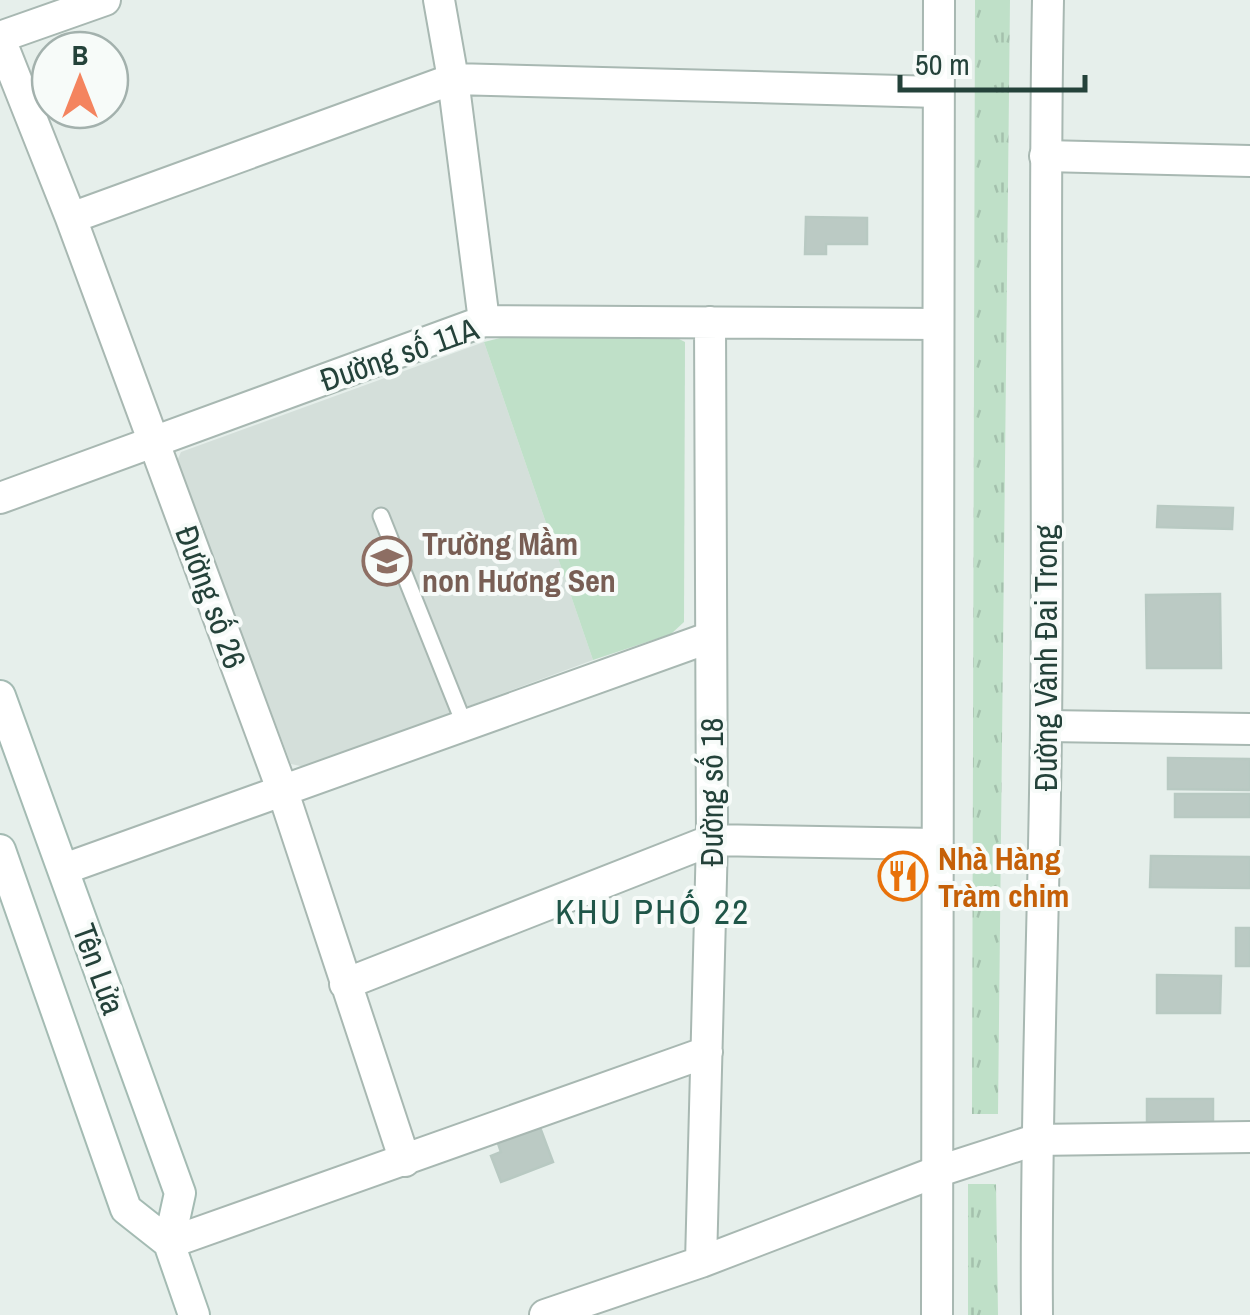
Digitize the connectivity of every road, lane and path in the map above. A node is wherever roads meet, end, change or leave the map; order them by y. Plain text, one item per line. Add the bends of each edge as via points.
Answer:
1 (105, 0) edge
2 (439, 0) edge
3 (940, 0) edge
4 (1048, 0) edge
5 (0, 38) edge
6 (453, 79) junction
7 (938, 92) junction
8 (1045, 156) junction
9 (1250, 162) edge
10 (71, 218) junction
11 (484, 321) junction
12 (710, 322) junction
13 (938, 324) junction
14 (154, 443) junction
15 (0, 498) edge
16 (381, 516) dead end
17 (711, 637) junction
18 (0, 696) edge
19 (465, 726) junction
20 (1046, 726) junction
21 (1250, 729) edge
22 (283, 792) junction
23 (712, 840) junction
24 (936, 844) junction
25 (0, 850) edge
26 (64, 870) junction
27 (345, 984) junction
28 (707, 1052) junction
29 (1250, 1137) edge
30 (1035, 1140) junction
31 (404, 1160) junction
32 (936, 1172) junction
33 (168, 1243) junction
34 (701, 1262) junction
35 (184, 1311) edge
36 (545, 1315) edge
37 (937, 1315) edge
38 (1037, 1315) edge

1 - 5 street
2 - 6 street
3 - 7 street
4 - 8 street, Đường Vành Đai Trong
5 - 10 street, Đường số 26
6 - 7 street
6 - 10 street
6 - 11 street
7 - 13 street
8 - 9 street
8 - 20 street, Đường Vành Đai Trong
10 - 14 street, Đường số 26
11 - 12 street, Đường số 11A
11 - 14 street, Đường số 11A
12 - 13 street, Đường số 11A
12 - 17 street, Đường số 18
13 - 24 street
14 - 15 street, Đường số 11A
14 - 22 street, Đường số 26
16 - 19 lane
17 - 19 street
17 - 23 street, Đường số 18
18 - 26 street, Tên Lửa
19 - 22 street
20 - 21 street
20 - 30 street, Đường Vành Đai Trong
22 - 26 street
22 - 27 street, Đường số 26
23 - 24 street
23 - 27 street
23 - 28 street, Đường số 18
24 - 32 street
25 - 33 street, Tên Lửa via 126,1209
26 - 33 street, Tên Lửa via 180,1194
27 - 31 street, Đường số 26
28 - 31 street
28 - 34 street, Đường số 18
29 - 30 street
30 - 32 street
30 - 38 street, Đường Vành Đai Trong
31 - 33 street
32 - 34 street
32 - 37 street
33 - 35 street
34 - 36 street

